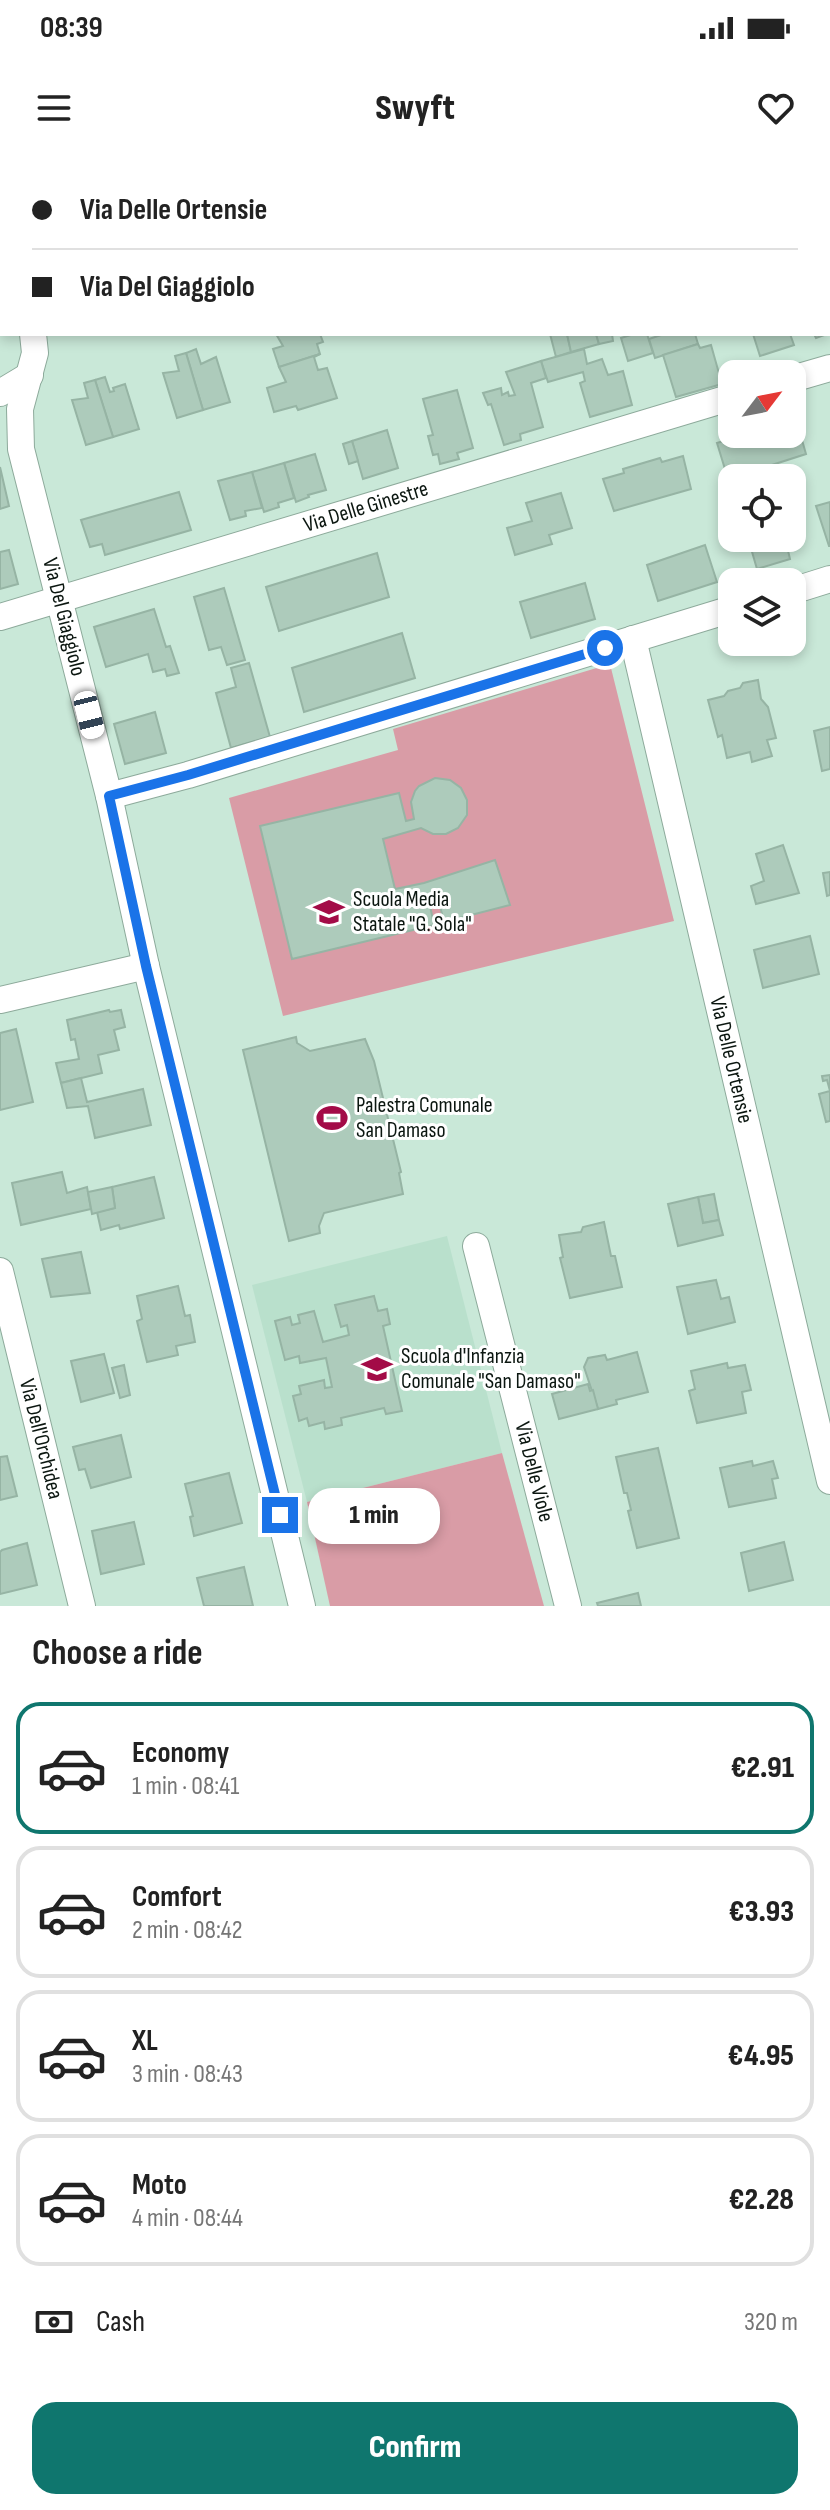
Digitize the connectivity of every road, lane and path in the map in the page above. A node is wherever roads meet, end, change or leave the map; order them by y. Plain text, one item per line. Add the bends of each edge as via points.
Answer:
1 (33, 336) edge
2 (830, 368) edge
3 (30, 375) junction
4 (806, 375) edge
5 (0, 393) edge
6 (718, 401) edge
7 (830, 579) edge
8 (806, 587) edge
9 (60, 599) junction
10 (718, 613) edge
11 (0, 617) edge
12 (633, 639) junction
13 (109, 796) junction
14 (146, 966) junction
15 (0, 1000) edge
16 (476, 1246) dead end
17 (0, 1271) edge
18 (830, 1481) edge
19 (82, 1606) edge
20 (302, 1606) edge
21 (568, 1606) edge

1 - 3 street, Via Del Giaggiolo
2 - 4 street
3 - 5 street
3 - 9 street, Via Del Giaggiolo via 20,409 21,449
6 - 9 street, Via Delle Ginestre
7 - 8 street
9 - 11 street, Via Delle Ginestre
9 - 13 street, Via Del Giaggiolo
10 - 12 street
12 - 13 street
12 - 18 street, Via Delle Ortensie
13 - 14 street, Via Del Giaggiolo
14 - 15 street
14 - 20 street, Via Del Giaggiolo
16 - 21 street, Via Delle Viole
17 - 19 street, Via Dell'Orchidea

